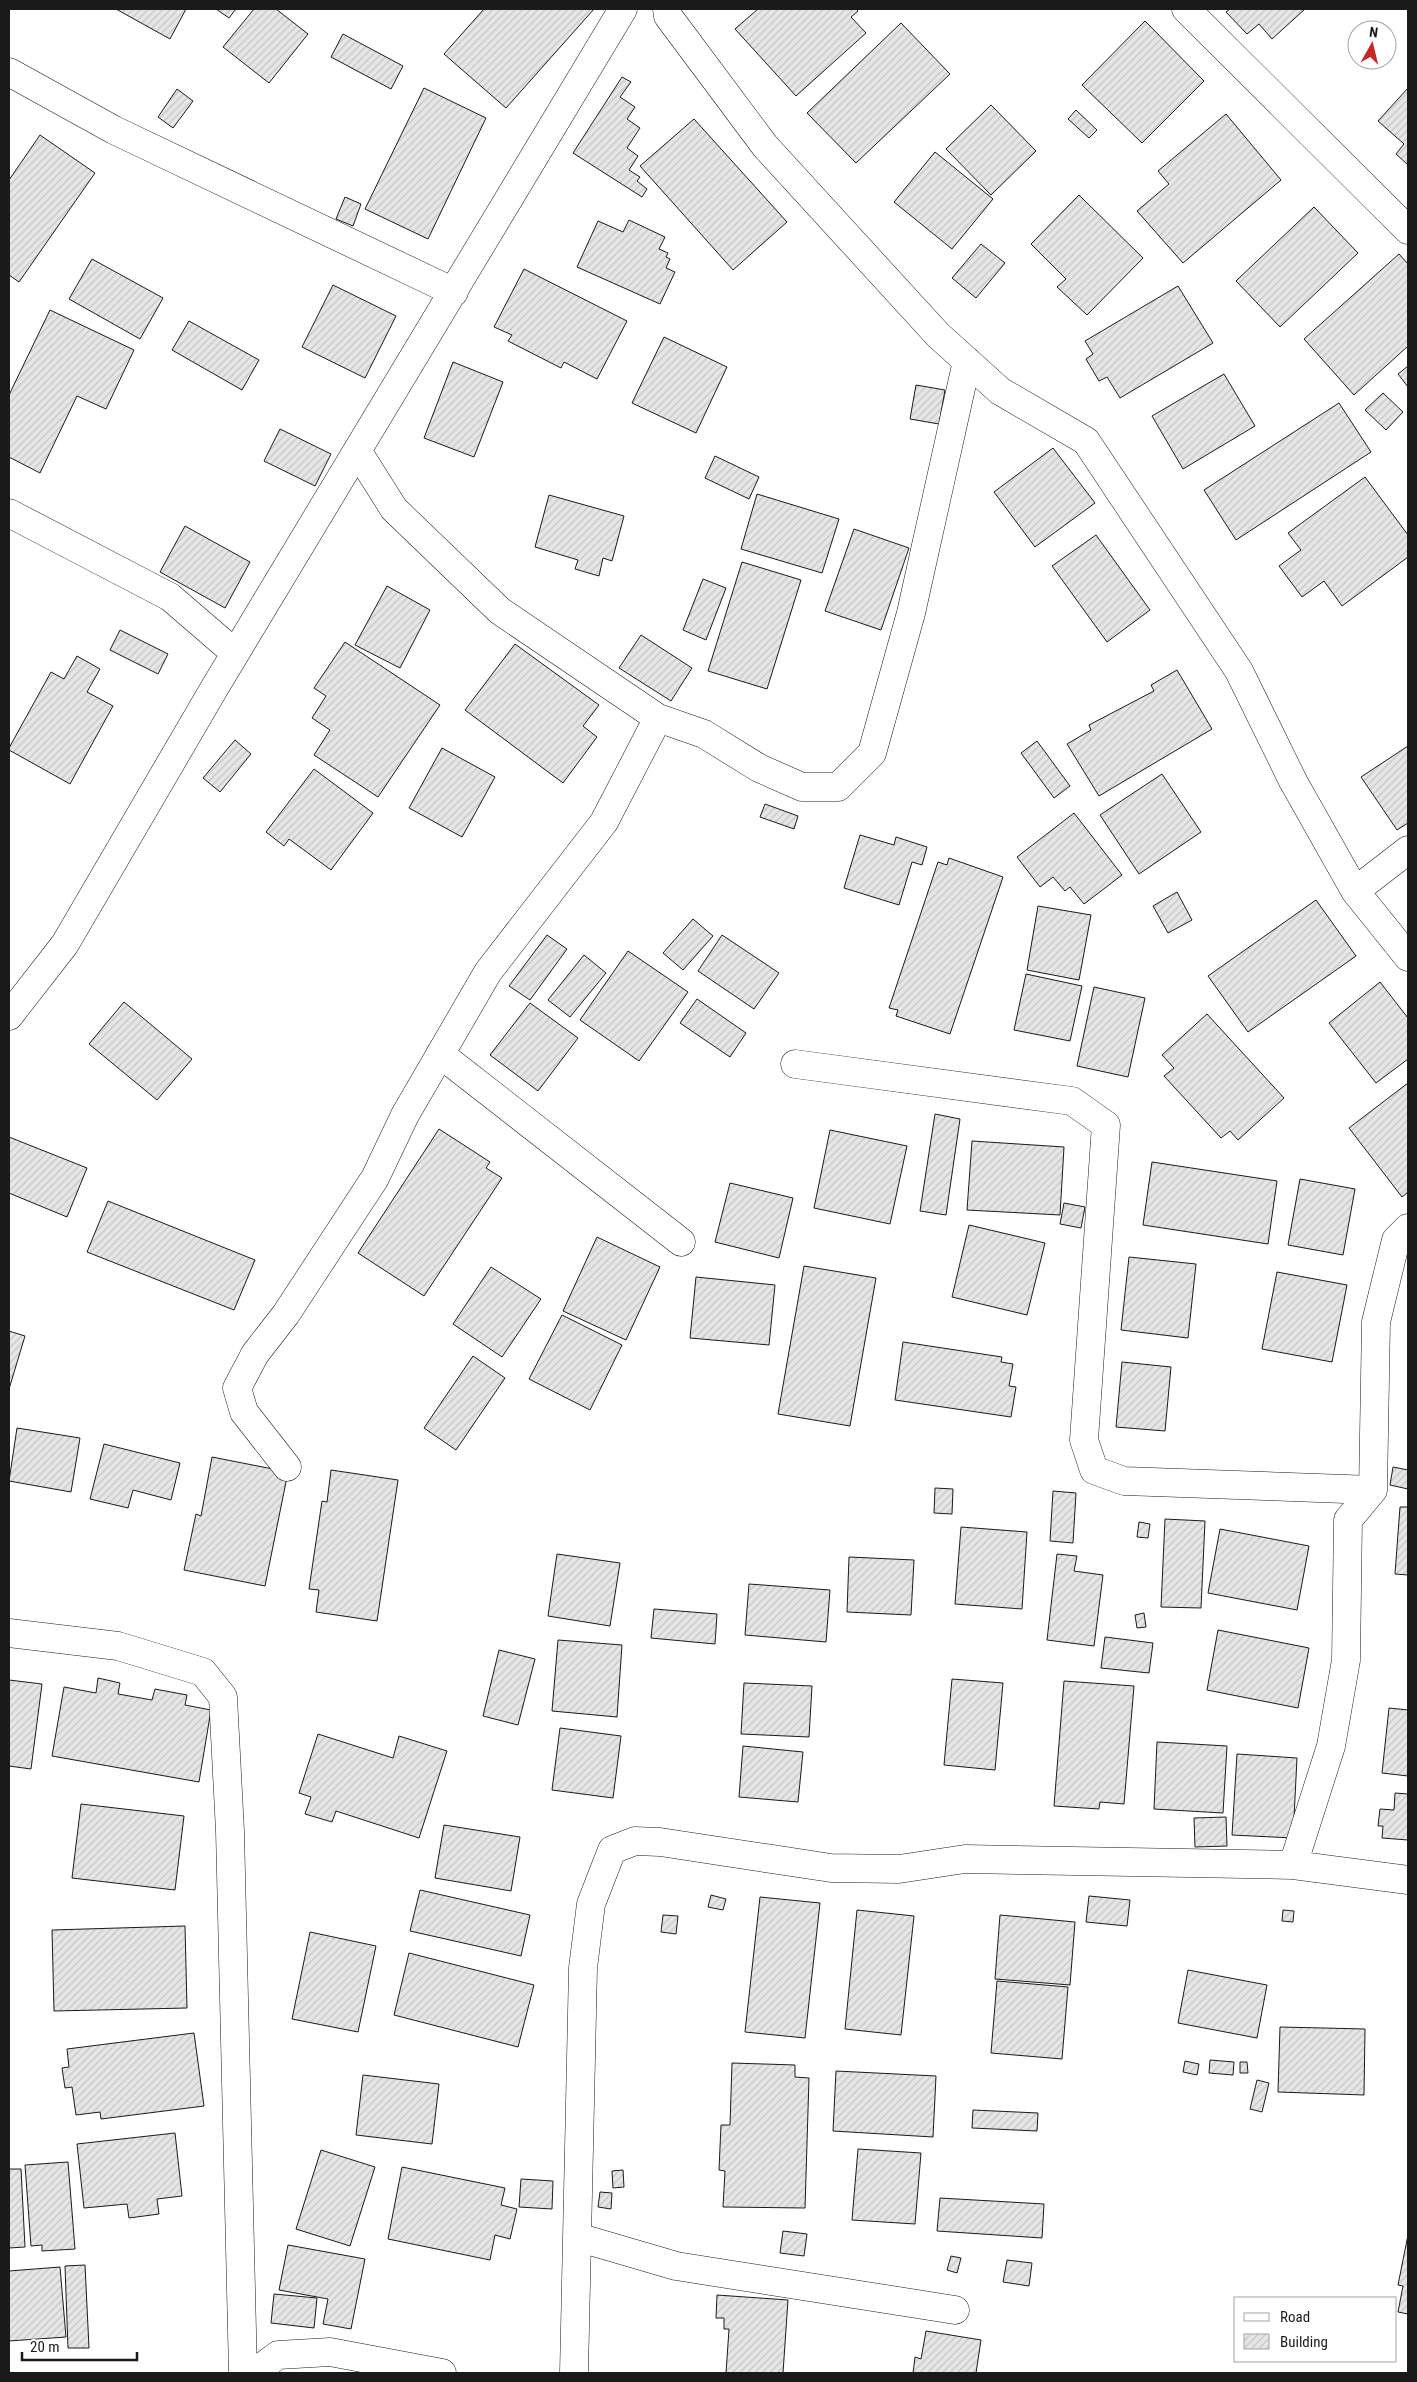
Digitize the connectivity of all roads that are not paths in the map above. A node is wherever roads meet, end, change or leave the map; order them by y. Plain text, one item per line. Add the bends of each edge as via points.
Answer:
1 (623, 9) edge
2 (667, 9) edge
3 (1186, 9) edge
4 (9, 72) edge
5 (1408, 230) edge
6 (454, 292) junction
7 (967, 361) junction
8 (358, 452) junction
9 (9, 514) edge
10 (236, 653) junction
11 (658, 718) junction
12 (1408, 850) edge
13 (1355, 891) junction
14 (1408, 957) edge
15 (12, 1006) edge
16 (440, 1054) junction
17 (795, 1064) dead end
18 (1408, 1228) edge
19 (681, 1242) dead end
20 (287, 1466) dead end
21 (1373, 1490) junction
22 (9, 1633) edge
23 (1293, 1865) junction
24 (1408, 1880) edge
25 (577, 2237) junction
26 (955, 2310) dead end
27 (242, 2373) edge
28 (254, 2373) edge
29 (442, 2373) edge
30 (574, 2373) edge

1 - 6 street
2 - 7 street via 668,16 765,146 938,335
3 - 5 street
4 - 6 street via 114,130
6 - 8 street
7 - 11 street via 911,613 872,754 838,787 802,787 759,768 704,734
7 - 13 street via 1000,391 1086,441 1239,671 1293,781
8 - 10 street
8 - 11 street via 394,510 500,610
9 - 10 street via 170,598
10 - 15 street via 65,944
11 - 16 street via 604,822 488,972
12 - 13 street
13 - 14 street
16 - 19 street
16 - 20 street via 405,1115 375,1178 286,1314 255,1354 237,1388 244,1412
17 - 21 street via 1072,1101 1106,1125 1084,1440 1094,1470 1124,1482
18 - 21 street via 1396,1240 1376,1322
21 - 23 street via 1348,1520 1346,1660 1331,1746
22 - 27 street via 118,1646 203,1672 223,1697 230,1830
23 - 24 street
23 - 25 street via 965,1859 899,1869 831,1868 660,1842 635,1841 612,1850 591,1904 583,1968
25 - 26 street via 676,2266
25 - 30 street
28 - 29 street via 278,2355 330,2352

